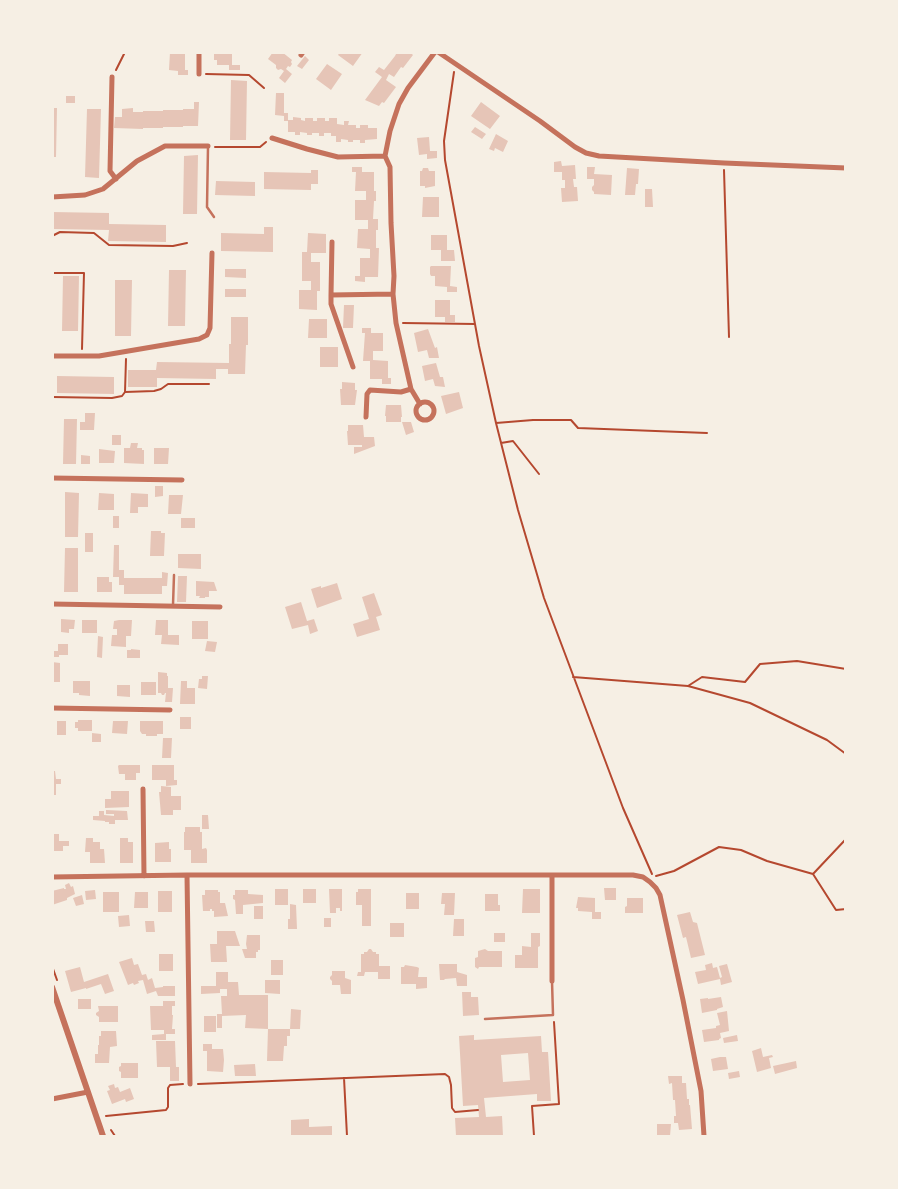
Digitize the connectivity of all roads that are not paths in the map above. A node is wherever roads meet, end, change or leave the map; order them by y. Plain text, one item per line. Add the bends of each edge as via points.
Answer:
1 (199, 52) edge
2 (437, 52) edge
3 (199, 74) road end
4 (112, 77) road end
5 (272, 138) road end
6 (208, 146) joint
7 (385, 156) junction
8 (846, 168) edge
9 (116, 179) junction
10 (52, 196) edge
11 (214, 216) dead end
12 (332, 242) dead end
13 (212, 253) dead end
14 (393, 294) junction
15 (331, 295) junction
16 (52, 356) edge
17 (353, 367) dead end
18 (411, 389) junction
19 (420, 404) dead end
20 (366, 417) dead end
21 (52, 478) edge
22 (182, 480) dead end
23 (174, 575) dead end
24 (52, 604) edge
25 (173, 606) junction
26 (220, 607) dead end
27 (52, 708) edge
28 (170, 710) dead end
29 (143, 789) dead end
30 (187, 875) junction
31 (144, 876) junction
32 (552, 876) junction
33 (52, 877) edge
34 (552, 982) joint
35 (52, 987) edge
36 (485, 1019) dead end
37 (190, 1084) road end
38 (88, 1092) junction
39 (52, 1099) edge
40 (103, 1136) edge
41 (704, 1136) edge

1 - 3 street
2 - 7 street via 399,104
2 - 8 street via 586,153
4 - 9 street via 110,171
5 - 7 street via 338,157
6 - 9 street via 165,146 137,161
6 - 11 lane via 207,207
7 - 14 street via 390,167
9 - 10 street via 103,189 85,195
12 - 15 street
13 - 16 street via 210,328 207,336 99,356
14 - 15 street
14 - 18 street
15 - 17 street via 331,304
18 - 19 street
18 - 20 street via 401,392 370,390
21 - 22 street
23 - 25 lane
24 - 25 street
25 - 26 street
27 - 28 street
29 - 31 street
30 - 31 street
30 - 32 street
30 - 37 street
31 - 33 street
32 - 34 street
32 - 41 street via 634,875 643,877 656,888 701,1091
34 - 36 lane via 553,1015
35 - 38 street
38 - 39 street
38 - 40 street

